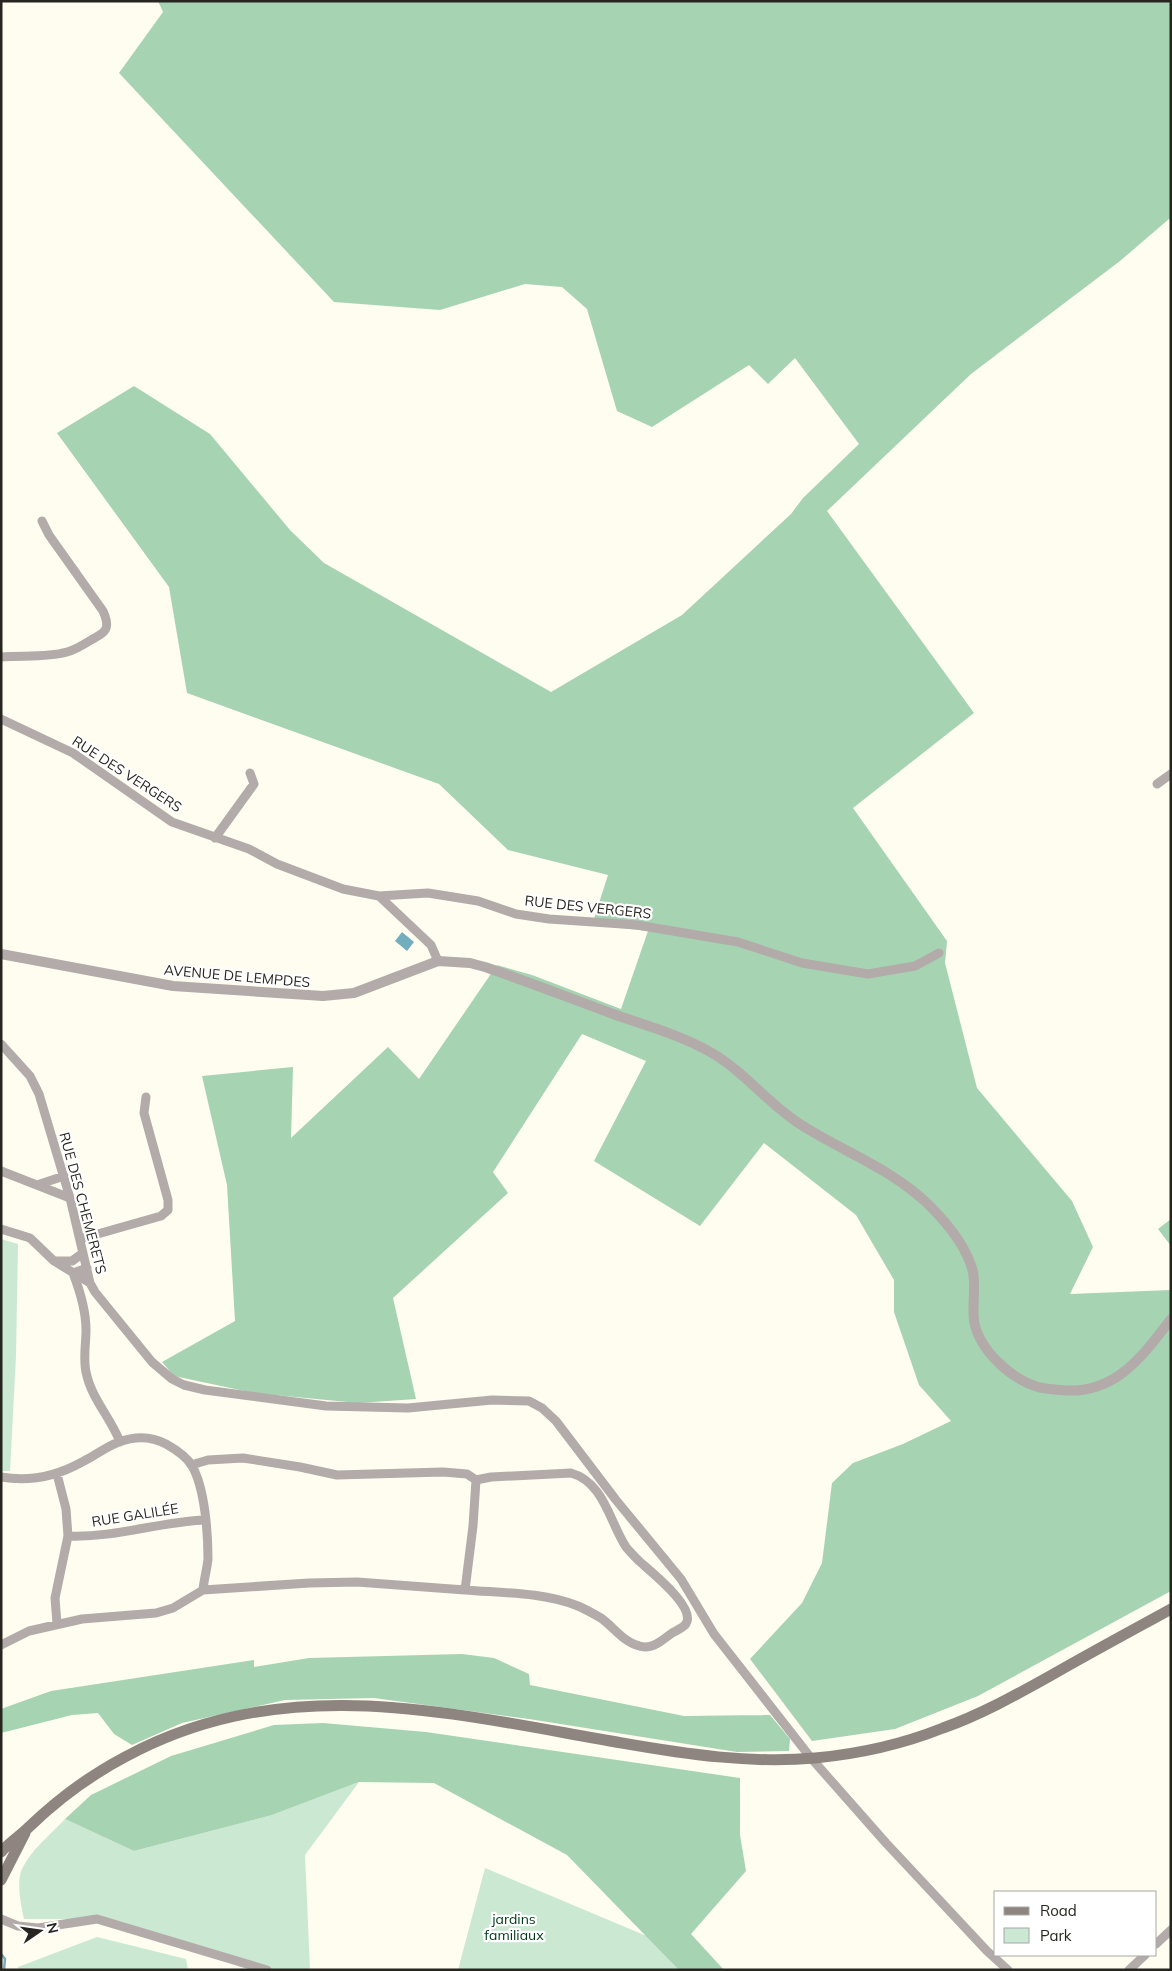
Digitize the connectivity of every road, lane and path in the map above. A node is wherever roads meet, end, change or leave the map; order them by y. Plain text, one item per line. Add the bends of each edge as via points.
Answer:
1 (42, 521) dead end
2 (1, 657) edge
3 (1, 719) edge
4 (250, 773) dead end
5 (1171, 774) edge
6 (1157, 784) dead end
7 (214, 838) junction
8 (379, 896) junction
9 (939, 953) dead end
10 (1, 954) edge
11 (438, 961) junction
12 (1, 1044) edge
13 (146, 1097) dead end
14 (1, 1171) edge
15 (64, 1176) junction
16 (37, 1185) junction
17 (70, 1198) junction
18 (1, 1229) edge
19 (80, 1238) junction
20 (83, 1253) junction
21 (54, 1261) junction
22 (87, 1268) junction
23 (73, 1273) junction
24 (90, 1283) junction
25 (1171, 1319) edge
26 (120, 1442) junction
27 (191, 1464) junction
28 (57, 1474) junction
29 (1, 1477) edge
30 (476, 1480) junction
31 (205, 1520) junction
32 (68, 1536) junction
33 (203, 1590) junction
34 (465, 1590) junction
35 (1171, 1608) edge
36 (58, 1624) junction
37 (1, 1645) edge
38 (811, 1758) junction
39 (27, 1829) junction
40 (1, 1852) edge
41 (1, 1880) edge
42 (1, 1919) edge
43 (1171, 1930) edge
44 (1157, 1943) edge
45 (1144, 1956) edge
46 (267, 1970) edge
47 (1008, 1970) edge
48 (1129, 1970) edge

1 - 2 street via 48,535 102,611 107,628 103,634 67,652
3 - 7 street, RUE DES VERGERS via 73,753 172,822
4 - 7 street via 254,784
5 - 6 street
7 - 8 street, RUE DES VERGERS via 249,849 277,864 343,889
8 - 9 street, RUE DES VERGERS via 428,894 478,901 516,914 549,919 637,925 738,942 802,963 868,974 914,966
8 - 11 street via 431,945
10 - 11 street, AVENUE DE LEMPDES via 173,986 323,996 354,993
11 - 25 street via 485,967 704,1049 738,1072 790,1118 906,1184 946,1224 968,1258 974,1284 974,1322 983,1342 998,1361 1026,1382 1038,1387 1073,1391 1111,1381 1134,1364
12 - 15 street, RUE DES CHEMERETS via 30,1076 39,1094
13 - 19 street via 144,1113 168,1210 161,1216
14 - 16 street
15 - 16 street
15 - 17 street, RUE DES CHEMERETS
16 - 17 street
17 - 19 street, RUE DES CHEMERETS
18 - 21 street via 30,1238
19 - 20 street, RUE DES CHEMERETS
20 - 21 street via 72,1261
20 - 22 street, RUE DES CHEMERETS
21 - 23 street
22 - 23 street
22 - 24 street, RUE DES CHEMERETS
23 - 24 street
23 - 26 street via 85,1316 84,1355 88,1382
24 - 38 street, RUE DES CHEMERETS via 108,1310 152,1362 184,1385 316,1405 408,1408 492,1400 529,1401 542,1408 556,1420 681,1579 714,1634
26 - 27 street via 145,1437 157,1439 171,1446
26 - 28 street
27 - 30 street via 243,1458 337,1475 443,1472 467,1474
27 - 31 street via 200,1489
28 - 29 street via 34,1479
28 - 32 street via 66,1509
30 - 34 street
30 - 34 street via 571,1473 580,1476 589,1482 609,1511 626,1547 670,1590 686,1611 687,1619 685,1625 654,1646 645,1647 626,1640 601,1618 560,1600
31 - 32 street, RUE GALILÉE via 158,1524 102,1536
31 - 33 street via 208,1561
32 - 36 street via 55,1598
33 - 34 street via 357,1582
33 - 36 street via 174,1608 156,1613 88,1618
35 - 38 main road via 1030,1687 945,1728 878,1747
36 - 37 street via 29,1631
38 - 39 main road via 738,1758 693,1753 412,1709 345,1704 301,1706 223,1720 149,1745 99,1771 40,1815
38 - 47 street, RUE DES CHEMERETS via 886,1843
39 - 40 main road
39 - 41 main road
42 - 46 street via 18,1926 38,1928 97,1919
43 - 44 street
45 - 48 street

